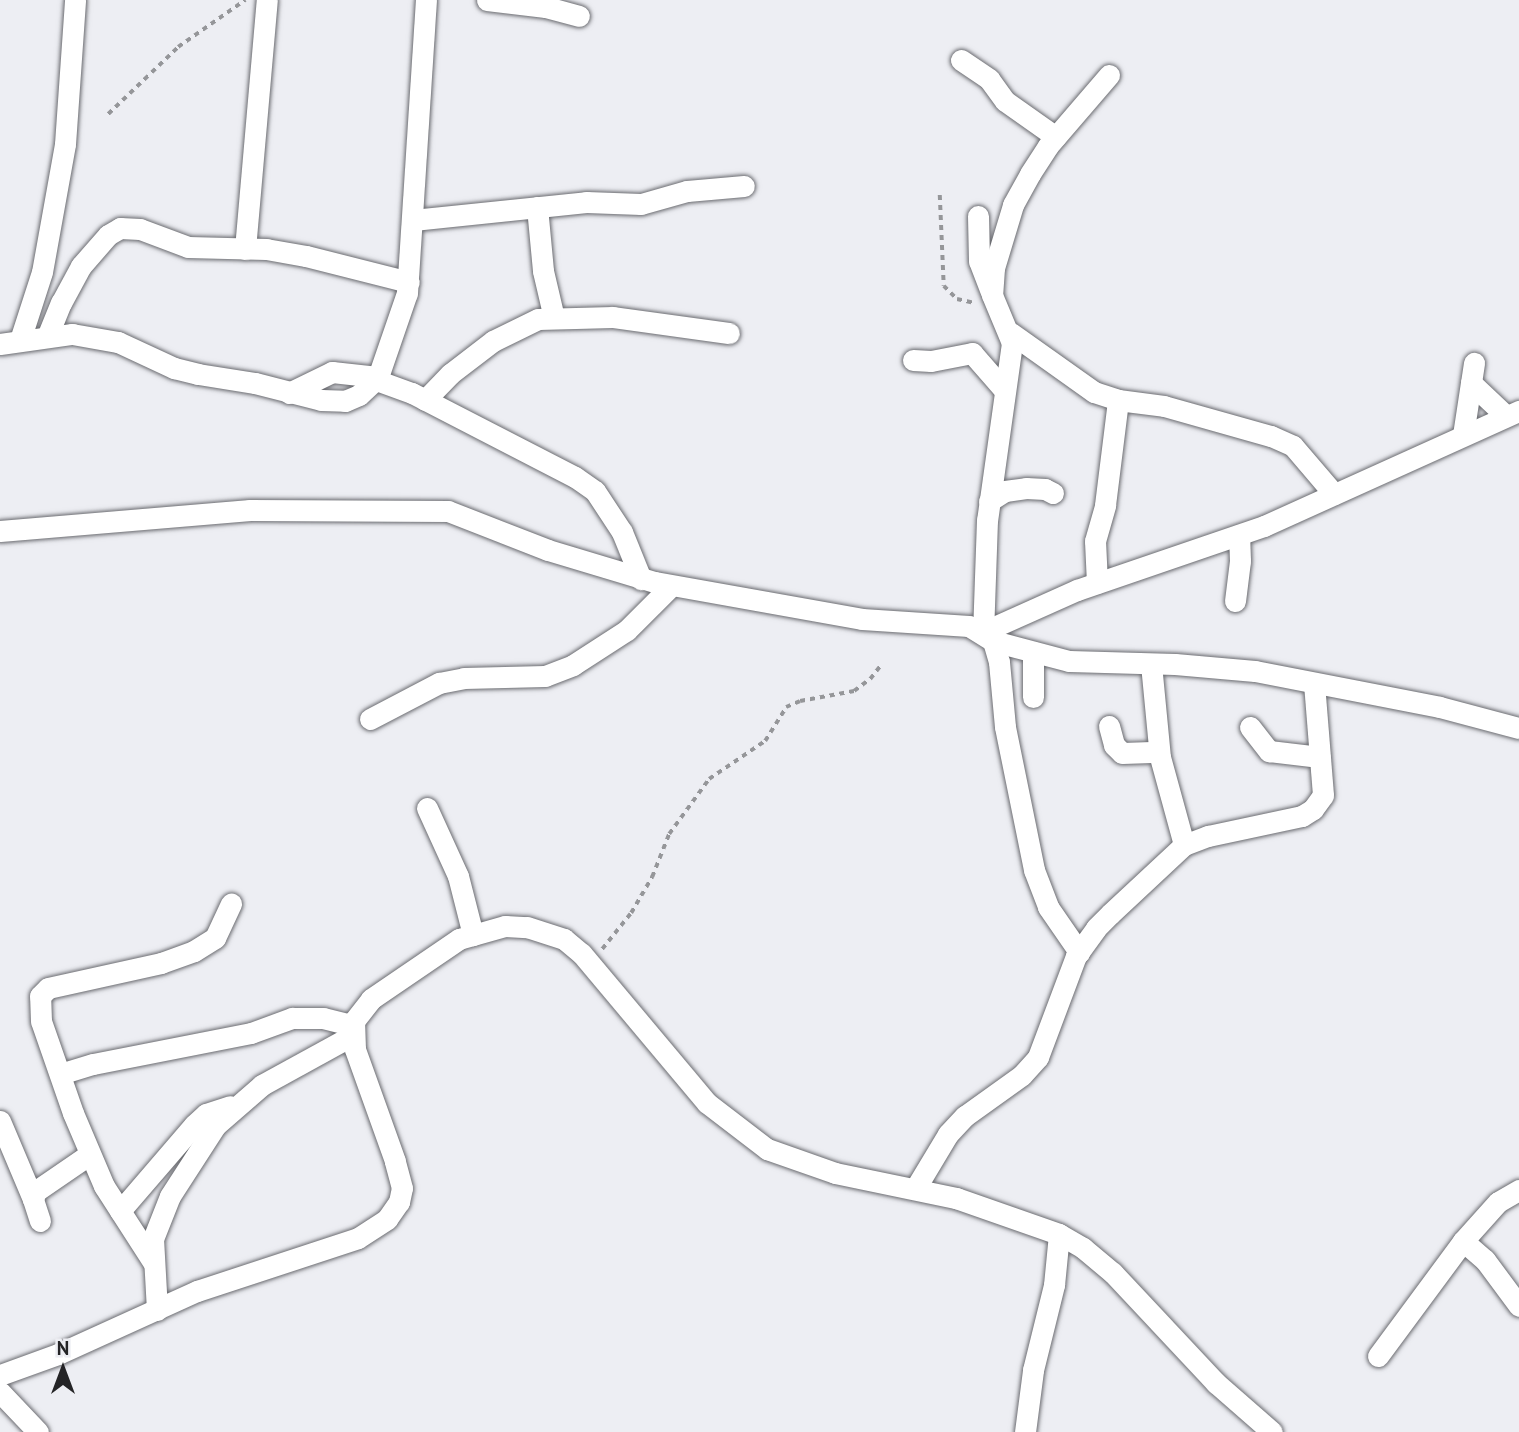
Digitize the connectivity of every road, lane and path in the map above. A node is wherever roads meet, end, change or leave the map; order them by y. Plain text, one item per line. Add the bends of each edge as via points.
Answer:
1 (75, 0) edge
2 (246, 0) edge
3 (267, 0) edge
4 (426, 0) edge
5 (487, 0) edge
6 (579, 16) dead end
7 (961, 60) dead end
8 (1109, 75) dead end
9 (108, 114) dead end
10 (1056, 137) junction
11 (744, 186) dead end
12 (940, 195) dead end
13 (537, 207) junction
14 (978, 216) dead end
15 (413, 220) junction
16 (245, 249) junction
17 (409, 282) junction
18 (995, 301) junction
19 (554, 318) junction
20 (729, 333) dead end
21 (1011, 333) junction
22 (47, 337) junction
23 (10, 342) edge
24 (913, 360) dead end
25 (377, 378) junction
26 (1005, 391) junction
27 (289, 393) junction
28 (425, 400) junction
29 (1118, 400) junction
30 (1511, 419) edge
31 (1463, 435) junction
32 (1053, 494) dead end
33 (1334, 494) junction
34 (989, 501) junction
35 (0, 531) edge
36 (1240, 535) junction
37 (641, 579) junction
38 (1097, 583) junction
39 (671, 586) junction
40 (1235, 601) dead end
41 (988, 636) junction
42 (1033, 652) junction
43 (1152, 664) junction
44 (881, 665) dead end
45 (1314, 683) junction
46 (1033, 697) dead end
47 (370, 719) dead end
48 (1109, 726) dead end
49 (1250, 727) dead end
50 (1519, 728) edge
51 (1159, 752) junction
52 (1320, 757) junction
53 (427, 808) dead end
54 (1184, 845) junction
55 (231, 904) dead end
56 (473, 935) junction
57 (1079, 952) junction
58 (590, 962) junction
59 (354, 1030) junction
60 (60, 1074) junction
61 (236, 1107) junction
62 (0, 1121) edge
63 (90, 1154) junction
64 (915, 1189) junction
65 (1519, 1190) edge
66 (33, 1199) junction
67 (120, 1211) junction
68 (40, 1221) dead end
69 (1059, 1234) junction
70 (1463, 1241) junction
71 (153, 1262) junction
72 (1519, 1306) edge
73 (157, 1310) junction
74 (1378, 1356) dead end
75 (0, 1375) edge
76 (0, 1392) edge
77 (24, 1423) edge
78 (38, 1432) edge
79 (1025, 1432) edge
80 (1272, 1432) edge

1 - 23 street via 65,144 42,272
2 - 9 path via 178,47
3 - 16 street
4 - 15 street
5 - 6 street
7 - 10 street via 989,79 1005,101
8 - 10 street
10 - 18 street via 1013,205 997,257
11 - 13 street via 695,189 642,204 586,202
12 - 18 path via 944,286 957,299
13 - 15 street
13 - 19 street via 543,271
14 - 18 street via 979,261
15 - 17 street
16 - 17 street via 306,256
16 - 22 street via 188,247 140,229 120,228 108,234 82,266
17 - 25 street
18 - 21 street
19 - 20 street via 613,317
19 - 28 street via 538,319 493,341
21 - 26 street
21 - 29 street via 1094,392
22 - 23 street
22 - 27 street via 72,334 118,342 174,368
24 - 26 street via 972,353
25 - 27 street via 332,372
25 - 27 street via 345,401
25 - 28 street
26 - 34 street
28 - 37 street via 595,491 622,532
29 - 33 street via 1164,406 1282,441 1293,446
29 - 38 street via 1105,505 1095,541
30 - 31 street
30 - 31 street via 1472,373
31 - 33 street
32 - 34 street via 1045,488 1026,488 1006,491
33 - 36 street
34 - 41 street
35 - 37 street via 250,510 448,511 548,550
36 - 38 street
36 - 40 street
37 - 39 street
38 - 41 street
39 - 41 street via 862,618 947,622
39 - 47 street via 627,630 573,665 545,676 439,683
41 - 42 street
41 - 57 street via 999,662 1005,727 1034,870 1048,907
42 - 43 street via 1069,660
42 - 46 street
43 - 45 street via 1255,671
43 - 51 street
44 - 58 path via 854,691 786,708 765,741 709,779 669,834 631,913
45 - 50 street
45 - 52 street
48 - 51 street via 1114,745 1122,753
49 - 52 street via 1269,751
51 - 54 street
52 - 54 street via 1323,795 1313,810
53 - 56 street via 458,876
54 - 57 street via 1096,928
55 - 60 street via 215,938 194,951 161,963 48,988 40,996 41,1021
56 - 58 street via 505,926 527,927 565,939
56 - 59 street via 441,950 371,999
57 - 64 street via 1038,1057 948,1134
58 - 64 street via 707,1103 767,1149 835,1173
59 - 60 street via 323,1018 292,1018 251,1033
59 - 61 street
59 - 73 street via 369,1095 402,1188 394,1211 358,1238 210,1287
60 - 63 street
61 - 67 street via 218,1108 194,1125
61 - 71 street via 216,1125 170,1196 153,1239
62 - 66 street
63 - 66 street via 39,1188
63 - 67 street
64 - 69 street via 956,1198
65 - 70 street via 1498,1202
66 - 68 street
67 - 71 street
69 - 79 street via 1054,1285 1033,1370
69 - 80 street via 1113,1273 1216,1383
70 - 72 street via 1485,1260
70 - 74 street
71 - 73 street
73 - 75 street
76 - 77 street
77 - 78 street

